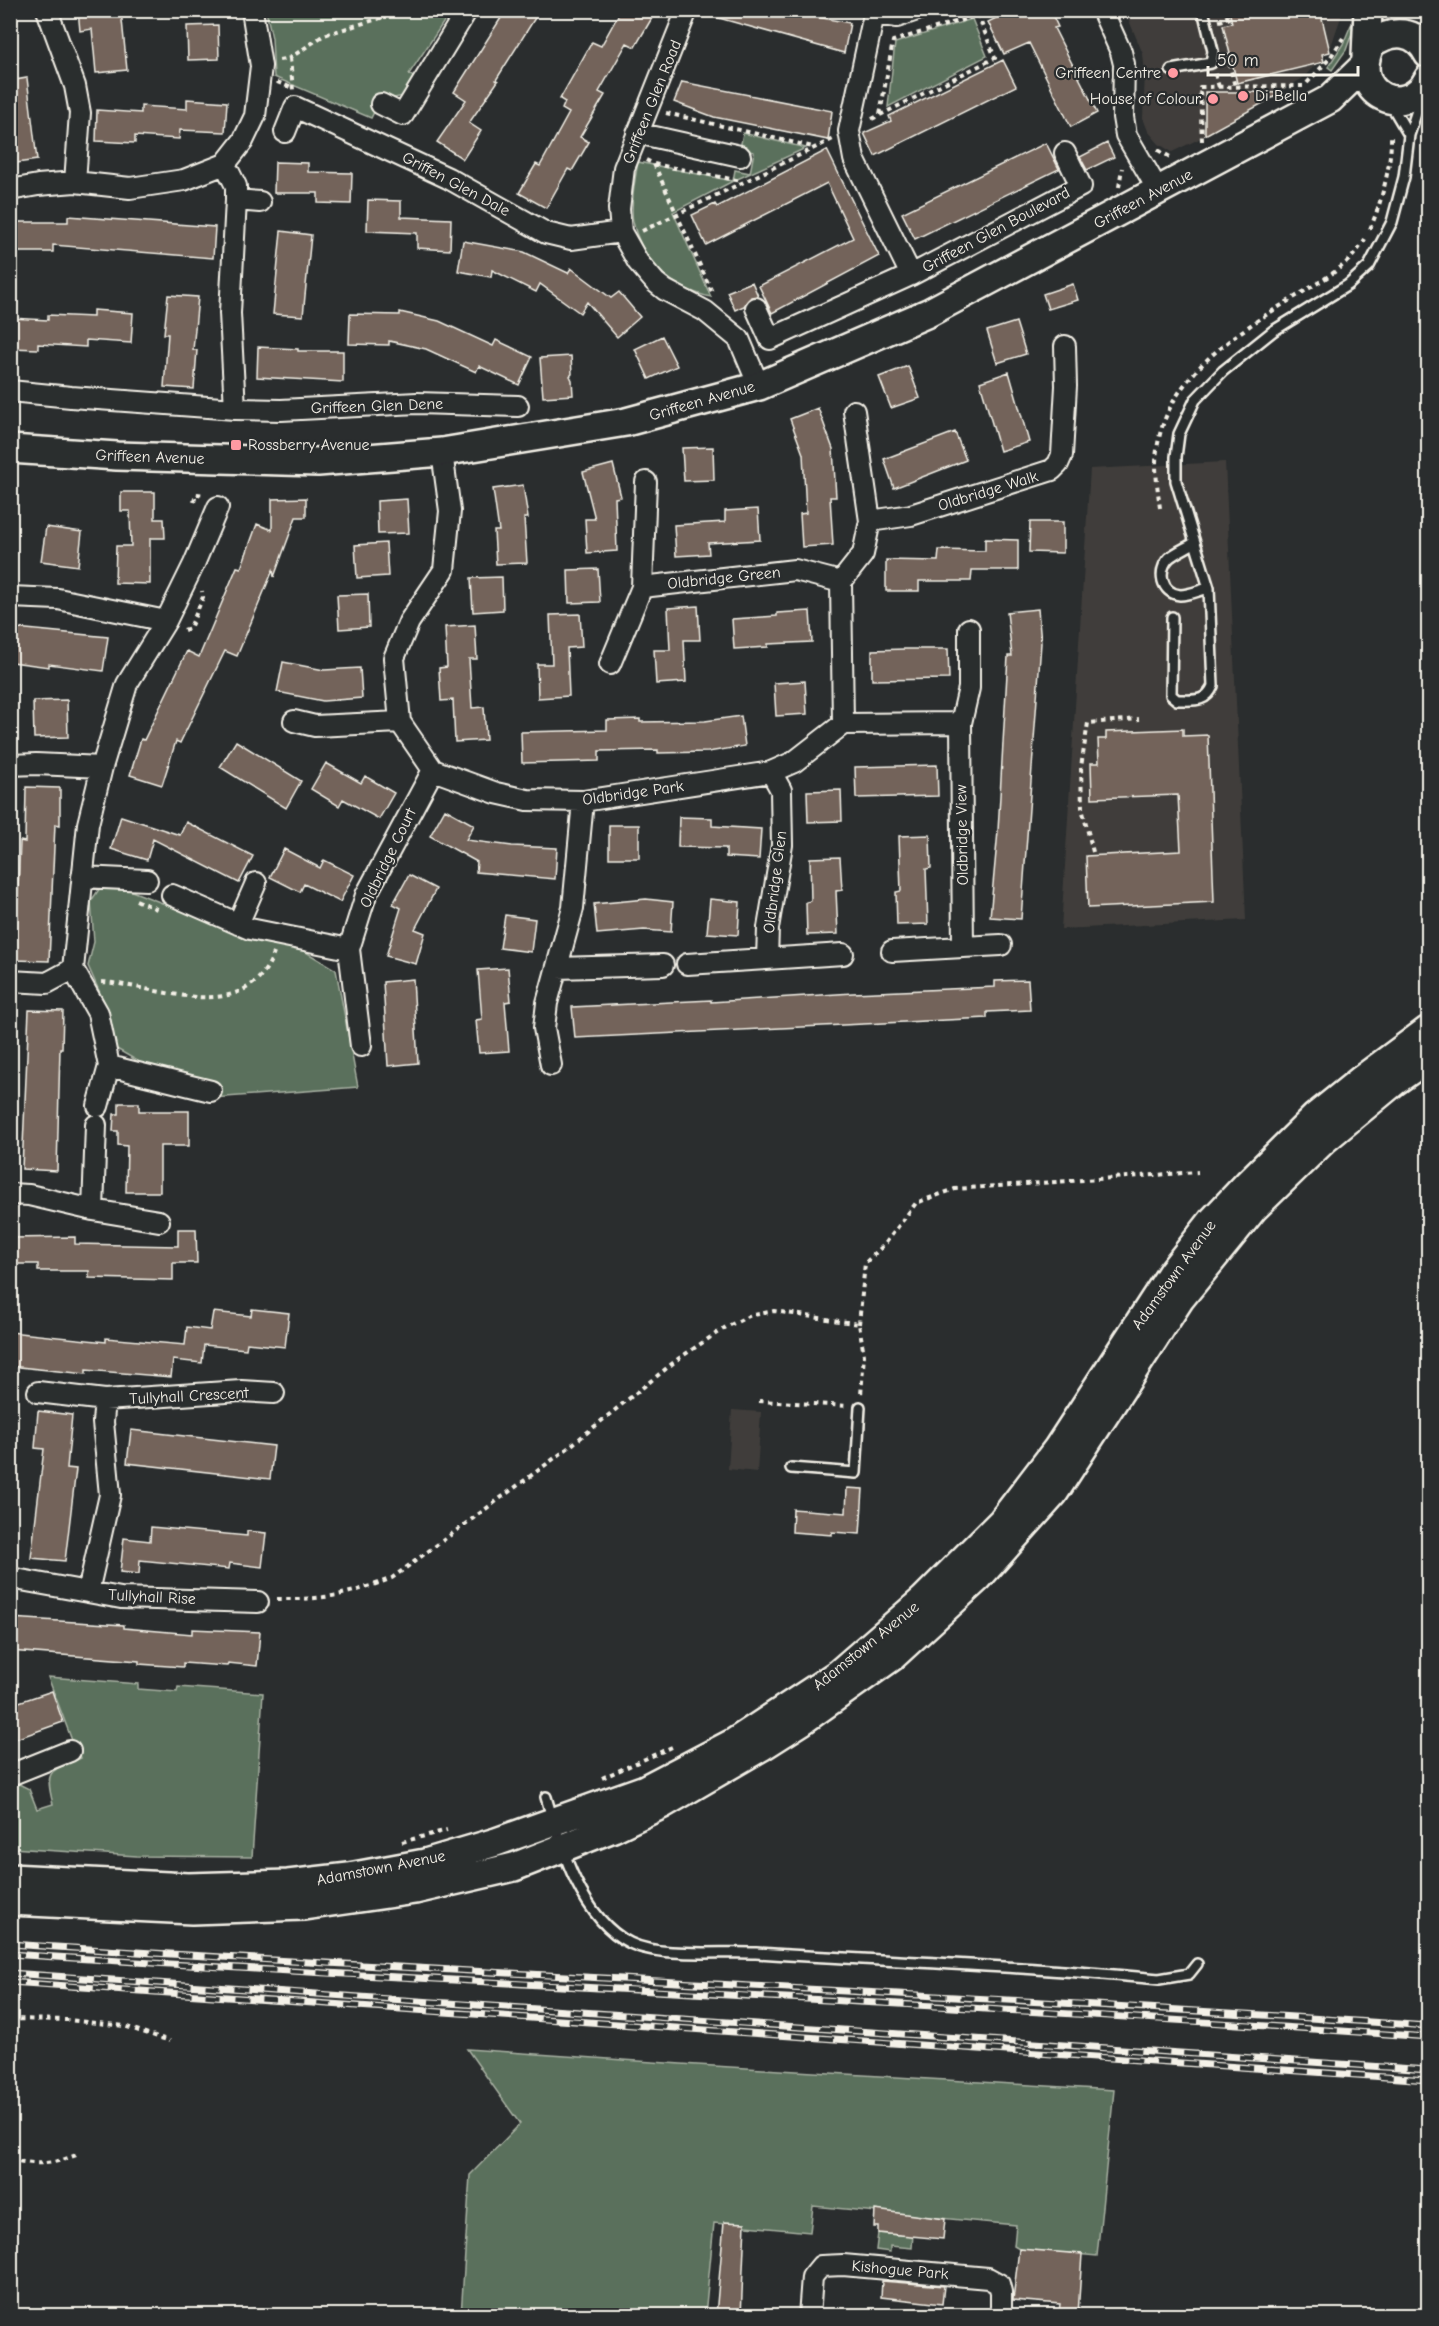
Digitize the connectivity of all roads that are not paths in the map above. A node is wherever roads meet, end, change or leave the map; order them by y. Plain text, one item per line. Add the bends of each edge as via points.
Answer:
1 (47, 10) edge
2 (252, 10) edge
3 (466, 10) edge
4 (687, 10) edge
5 (917, 10) edge
6 (1102, 10) edge
7 (1203, 10) edge
8 (1368, 10) edge
9 (1397, 10) edge
10 (869, 12) edge
11 (1425, 48) edge
12 (1365, 60) junction
13 (1171, 69) dead end
14 (1427, 82) edge
15 (1382, 96) junction
16 (1330, 99) junction
17 (381, 104) dead end
18 (285, 132) dead end
19 (637, 133) junction
20 (1409, 135) junction
21 (1065, 153) dead end
22 (740, 156) dead end
23 (225, 164) junction
24 (75, 182) junction
25 (10, 190) edge
26 (1158, 190) junction
27 (236, 200) junction
28 (261, 202) dead end
29 (623, 236) junction
30 (911, 275) junction
31 (756, 308) dead end
32 (1065, 346) dead end
33 (759, 386) junction
34 (10, 391) edge
35 (518, 406) dead end
36 (235, 409) junction
37 (854, 411) dead end
38 (10, 449) edge
39 (442, 453) junction
40 (646, 482) dead end
41 (218, 507) dead end
42 (870, 521) junction
43 (1194, 543) junction
44 (841, 582) junction
45 (642, 587) junction
46 (1209, 588) junction
47 (10, 597) edge
48 (1172, 617) dead end
49 (172, 626) junction
50 (969, 629) dead end
51 (610, 664) dead end
52 (294, 721) dead end
53 (400, 722) junction
54 (961, 723) junction
55 (843, 724) junction
56 (10, 765) edge
57 (102, 767) junction
58 (433, 770) junction
59 (771, 772) junction
60 (583, 801) junction
61 (82, 877) junction
62 (147, 880) dead end
63 (255, 883) dead end
64 (172, 895) dead end
65 (238, 924) junction
66 (1000, 945) dead end
67 (963, 947) junction
68 (349, 948) junction
69 (892, 951) dead end
70 (843, 954) dead end
71 (768, 959) junction
72 (687, 964) dead end
73 (663, 965) dead end
74 (557, 968) junction
75 (76, 975) junction
76 (10, 981) edge
77 (1428, 1030) edge
78 (361, 1046) dead end
79 (1428, 1058) edge
80 (551, 1065) dead end
81 (109, 1066) junction
82 (211, 1091) dead end
83 (10, 1194) edge
84 (93, 1210) junction
85 (159, 1221) dead end
86 (38, 1392) dead end
87 (274, 1393) dead end
88 (105, 1400) junction
89 (860, 1407) road end
90 (791, 1468) dead end
91 (10, 1578) edge
92 (88, 1592) junction
93 (258, 1602) road end
94 (70, 1751) dead end
95 (10, 1775) edge
96 (550, 1809) junction
97 (563, 1848) junction
98 (10, 1878) edge
99 (10, 1900) edge
100 (1197, 1965) dead end
101 (809, 2316) edge
102 (1001, 2316) edge

1 - 24 street via 75,86 80,113
2 - 23 street via 266,64 255,116 243,141
3 - 17 street via 403,115
4 - 19 street, Griffeen Glen Road
5 - 10 street, Griffeen Glen Boulevard via 897,17
6 - 26 street via 1124,64 1126,135
7 - 13 lane via 1213,51 1211,63
8 - 12 street
9 - 11 street
10 - 30 street, Griffeen Glen Boulevard via 849,131 854,159
11 - 12 street, Griffeen Avenue via 1399,33 1389,34 1371,44
12 - 15 street via 1365,76
12 - 16 street, Griffeen Avenue
14 - 15 street, Griffeen Avenue via 1408,98
14 - 20 lane
15 - 16 street, Griffeen Avenue via 1356,94
15 - 20 lane
16 - 26 street, Griffeen Avenue
18 - 29 street, Griffen Glen Dale via 296,95 369,140 448,178 546,233 571,239
19 - 22 street
19 - 29 street, Griffeen Glen Road via 624,168 620,209
20 - 43 lane via 1395,212 1369,266 1348,285 1273,331 1223,371 1202,390 1189,411 1177,445 1176,471
21 - 30 street, Griffeen Glen Boulevard via 1081,186
23 - 24 street via 184,180 130,188
23 - 27 street via 236,186
24 - 25 street
26 - 33 street, Griffeen Avenue via 928,313
27 - 28 street
27 - 36 street via 230,313
29 - 33 street via 655,282 705,311 739,339
30 - 31 street, Griffeen Glen Boulevard via 770,339
32 - 42 street, Oldbridge Walk via 1062,455 1052,470 910,515
33 - 39 street, Griffeen Avenue via 626,422
34 - 36 street, Griffeen Glen Dene
35 - 36 street, Griffeen Glen Dene via 417,403
37 - 42 street
38 - 39 street, Griffeen Avenue via 318,462
39 - 53 street via 450,511 444,570 409,622 394,658
40 - 45 street, Oldbridge Green
41 - 49 street
42 - 44 street via 863,554
43 - 46 lane
43 - 46 lane via 1168,560 1162,580 1171,592 1181,595
44 - 45 street, Oldbridge Green via 795,570
44 - 55 street
45 - 51 street, Oldbridge Green
46 - 48 lane via 1213,686 1202,699 1177,700 1171,694
47 - 49 street via 58,599
49 - 57 street via 127,684
50 - 54 street, Oldbridge View via 969,688
52 - 53 street via 315,726
53 - 58 street
54 - 55 street
54 - 67 street, Oldbridge View
55 - 59 street, Oldbridge Park via 794,762
56 - 57 street
57 - 61 street via 88,824
58 - 60 street, Oldbridge Park via 496,793
58 - 68 street, Oldbridge Court via 366,895
59 - 60 street, Oldbridge Park
59 - 71 street, Oldbridge Glen via 781,790 782,845 768,928
60 - 74 street via 573,908
61 - 62 street
61 - 75 street
63 - 65 street
64 - 65 street
65 - 68 street
66 - 67 street
67 - 69 street
68 - 78 street, Oldbridge Court
70 - 71 street, Oldbridge Glen
71 - 72 street, Oldbridge Glen
73 - 74 street
74 - 80 street via 544,1028
75 - 76 street via 47,983
75 - 81 street via 98,1013
77 - 96 street, Adamstown Avenue via 1315,1117 1212,1221 1172,1272 1057,1449 1002,1521 923,1600 839,1673 734,1743 645,1789
79 - 97 street, Adamstown Avenue via 1324,1140 1254,1209 1180,1299 1054,1493 978,1578 892,1657 802,1721 663,1804
81 - 82 street
81 - 84 street via 97,1116
83 - 84 street
84 - 85 street
86 - 88 street, Tullyhall Crescent
87 - 88 street, Tullyhall Crescent via 241,1391
88 - 92 street, Tullyhall Crescent via 103,1422 110,1495
89 - 90 lane via 856,1473
91 - 92 street, Tullyhall Rise
92 - 93 street, Tullyhall Rise via 121,1598
94 - 95 street
96 - 97 lane
96 - 98 street, Adamstown Avenue via 496,1842 425,1863 349,1877 288,1884 188,1887
97 - 99 street, Adamstown Avenue via 514,1867 415,1890 304,1906 192,1910
97 - 100 lane via 574,1879 604,1924 630,1943 653,1950 741,1952 1158,1979 1189,1974
101 - 102 street, Kishogue Park via 812,2277 821,2266 843,2265 988,2278 999,2284

